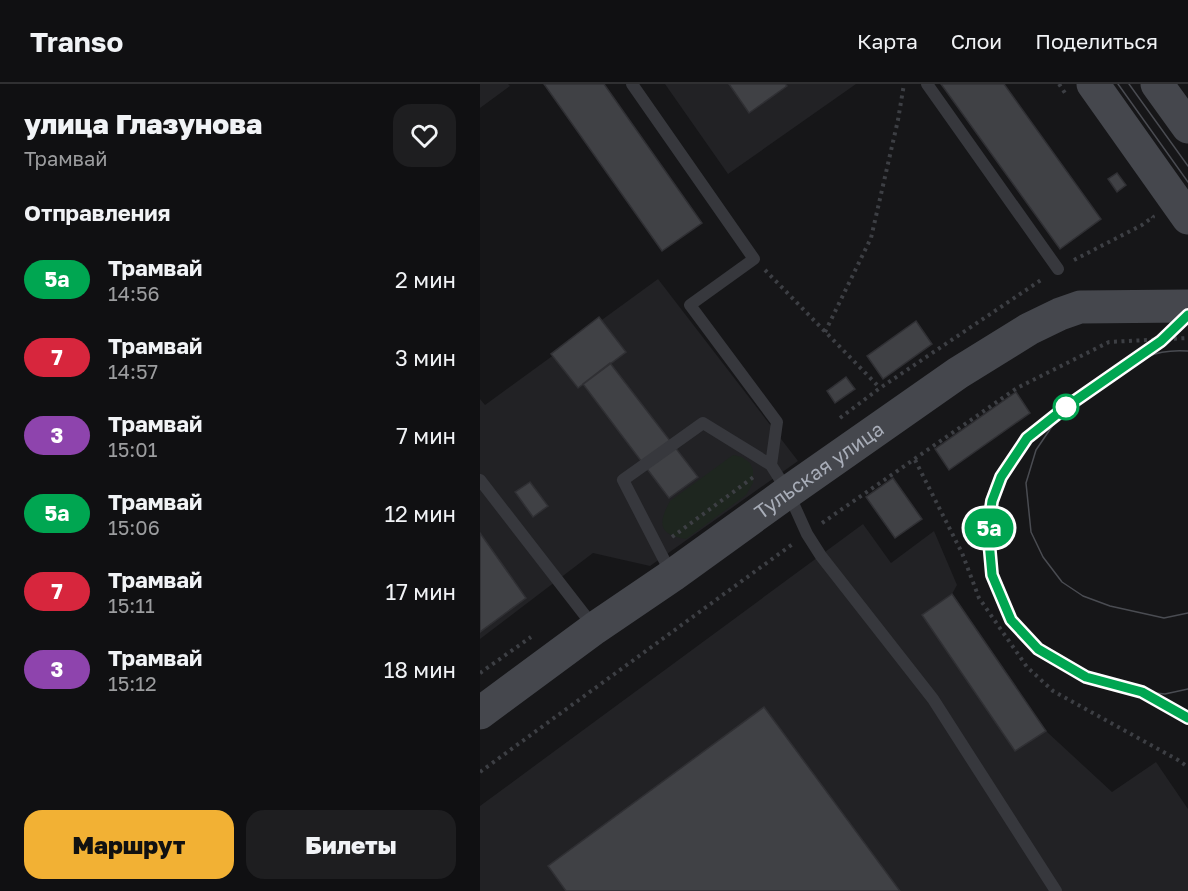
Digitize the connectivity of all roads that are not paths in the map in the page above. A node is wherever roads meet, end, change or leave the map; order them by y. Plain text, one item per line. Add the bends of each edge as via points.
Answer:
1 (632, 84) edge
2 (927, 84) edge
3 (1157, 84) edge
4 (1080, 90) edge
5 (1187, 124) edge
6 (1188, 218) edge
7 (1058, 268) road end
8 (1188, 306) edge
9 (771, 465) junction
10 (480, 480) edge
11 (788, 492) junction
12 (673, 575) junction
13 (595, 628) junction
14 (480, 713) edge
15 (1056, 891) edge

1 - 9 lane via 754,259 690,306 777,422
2 - 7 lane
3 - 5 main road
4 - 6 main road
8 - 11 main road, Тульская улица via 1080,307 1060,314 958,373
9 - 11 lane
9 - 12 lane via 703,423 623,480
10 - 13 lane
11 - 12 main road, Тульская улица
11 - 15 lane via 821,556 933,699
12 - 13 main road, Тульская улица
13 - 14 main road, Тульская улица

